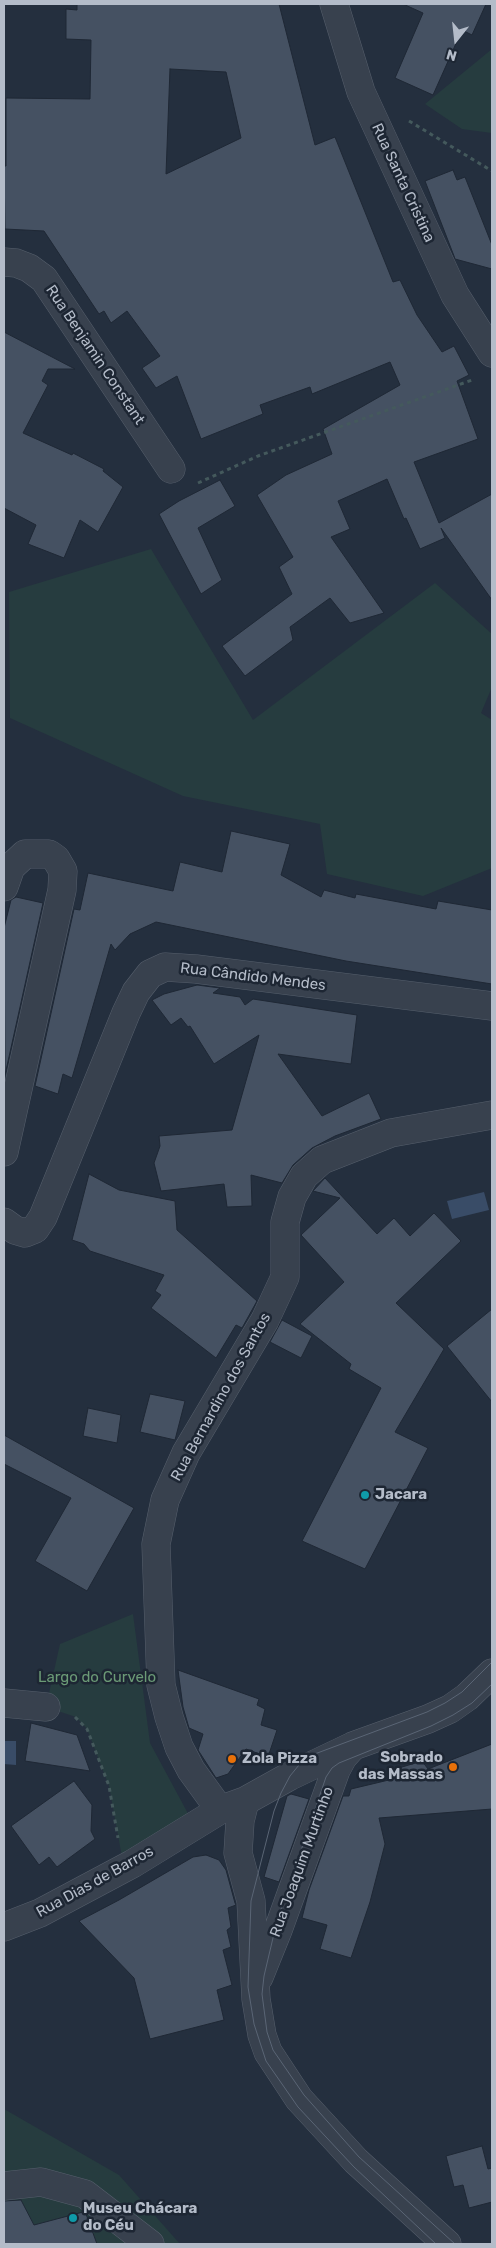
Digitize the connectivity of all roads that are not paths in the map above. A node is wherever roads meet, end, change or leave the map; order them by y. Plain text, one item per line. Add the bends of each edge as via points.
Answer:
1 (334, 4) edge
2 (4, 262) edge
3 (488, 364) edge
4 (171, 469) road end
5 (4, 887) edge
6 (492, 1006) edge
7 (492, 1115) edge
8 (4, 1152) edge
9 (4, 1222) edge
10 (492, 1673) edge
11 (4, 1703) edge
12 (46, 1707) road end
13 (353, 1746) junction
14 (232, 1805) junction
15 (4, 1927) edge
16 (257, 1981) junction
17 (4, 2186) edge
18 (150, 2244) edge
19 (447, 2244) edge

1 - 3 street, Rua Santa Cristina via 361,92
2 - 4 street, Rua Benjamin Constant via 29,268 44,278
5 - 8 street via 11,867 25,854 49,854 63,871 62,890
6 - 9 street, Rua Cândido Mendes via 196,968 166,967 158,970 150,974 136,992 126,1013 43,1217 35,1230 25,1233
7 - 14 street, Rua Bernardino dos Santos via 391,1132 322,1160 304,1176 292,1197 285,1222 284,1277 265,1320 186,1453 165,1500 156,1544 161,1685 179,1747 191,1770
10 - 13 street, Rua Dias de Barros via 450,1709
11 - 12 street
13 - 14 street, Rua Dias de Barros
13 - 16 street, Rua Joaquim Murtinho via 336,1770 282,1922
14 - 15 street, Rua Dias de Barros via 132,1864 40,1913
14 - 16 street, Rua Joaquim Murtinho via 240,1821 238,1853 252,1901
16 - 19 street, Rua Joaquim Murtinho via 256,1999 262,2034 268,2052 283,2077 356,2161
17 - 18 street via 41,2182 86,2194

